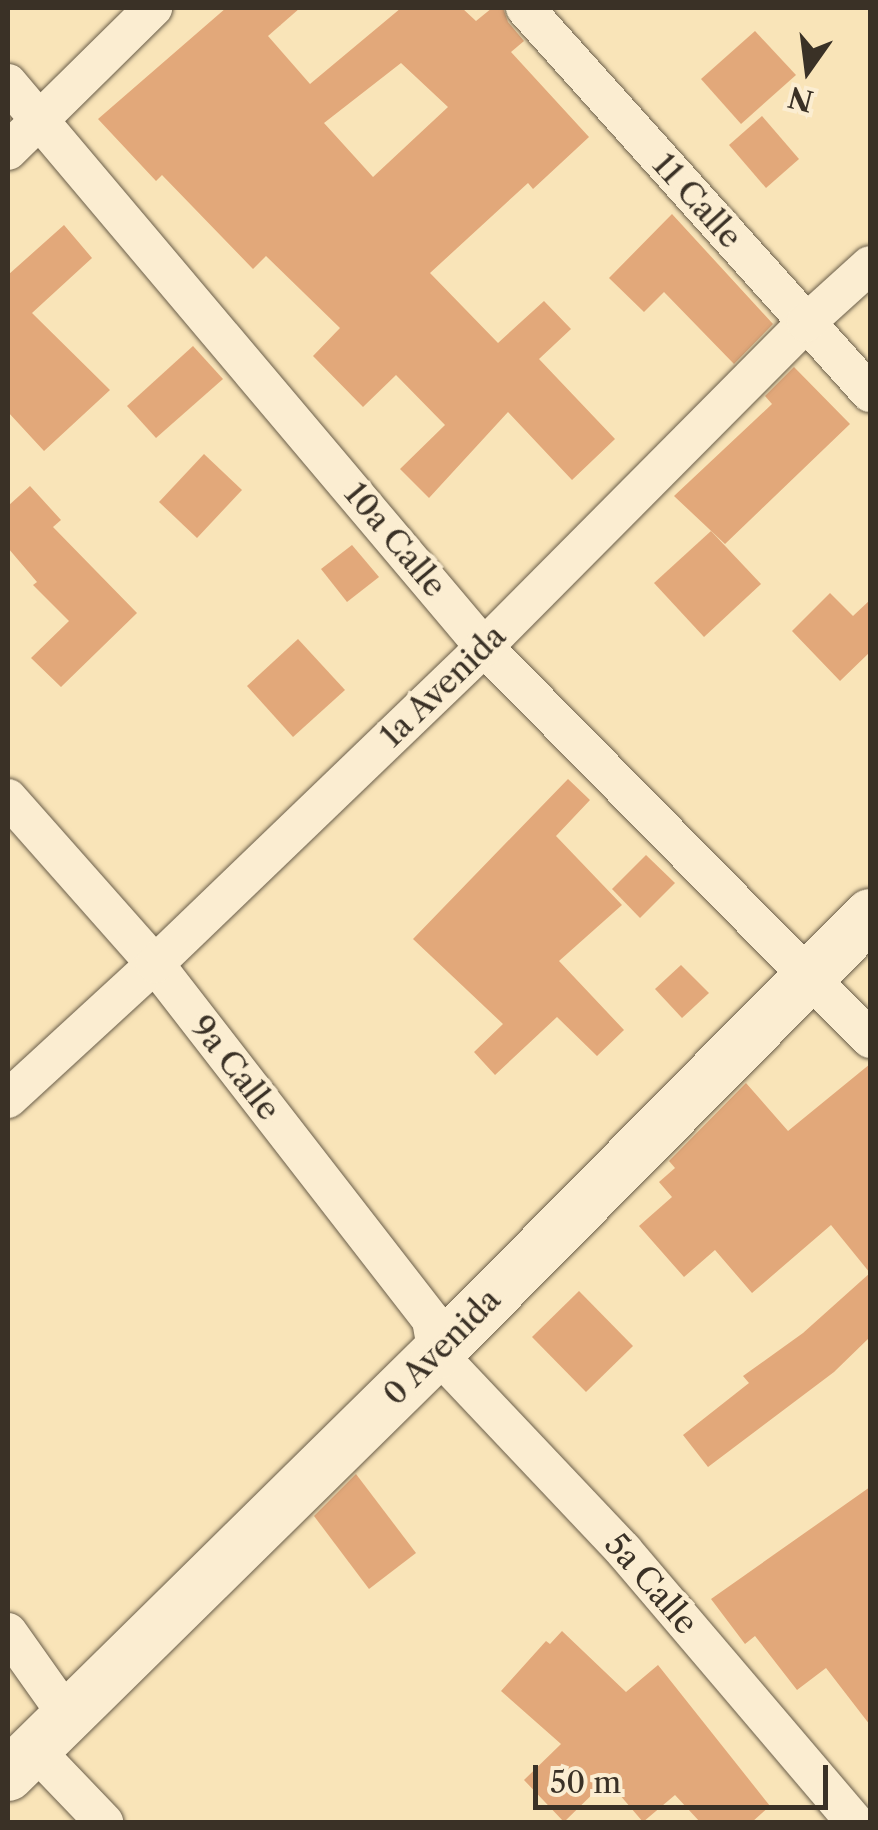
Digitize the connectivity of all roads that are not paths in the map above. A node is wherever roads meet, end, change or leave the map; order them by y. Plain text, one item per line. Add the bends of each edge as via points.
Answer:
1 (152, 8) edge
2 (526, 8) edge
3 (8, 83) edge
4 (40, 118) junction
5 (8, 150) edge
6 (870, 265) edge
7 (806, 324) junction
8 (870, 393) edge
9 (484, 647) junction
10 (8, 798) edge
11 (870, 915) edge
12 (155, 964) junction
13 (807, 976) junction
14 (870, 1039) edge
15 (8, 1098) edge
16 (437, 1353) junction
17 (8, 1632) edge
18 (36, 1746) edge
19 (104, 1822) edge
20 (854, 1822) edge

1 - 4 street
2 - 7 street, 11 Calle
3 - 4 street, 10a Calle
4 - 5 street
4 - 9 street, 10a Calle
6 - 7 street, 1a Avenida
7 - 8 street, 11 Calle
7 - 9 street, 1a Avenida
9 - 12 street, 1a Avenida
9 - 13 street, 10a Calle
10 - 12 street, 9a Calle
11 - 13 street, 0 Avenida
12 - 15 street, 1a Avenida
12 - 16 street, 9a Calle via 431,1320
13 - 14 street, 10a Calle
13 - 16 street, 0 Avenida
16 - 18 street, 0 Avenida
16 - 20 street, 5a Calle via 624,1551
17 - 18 street
18 - 19 street

